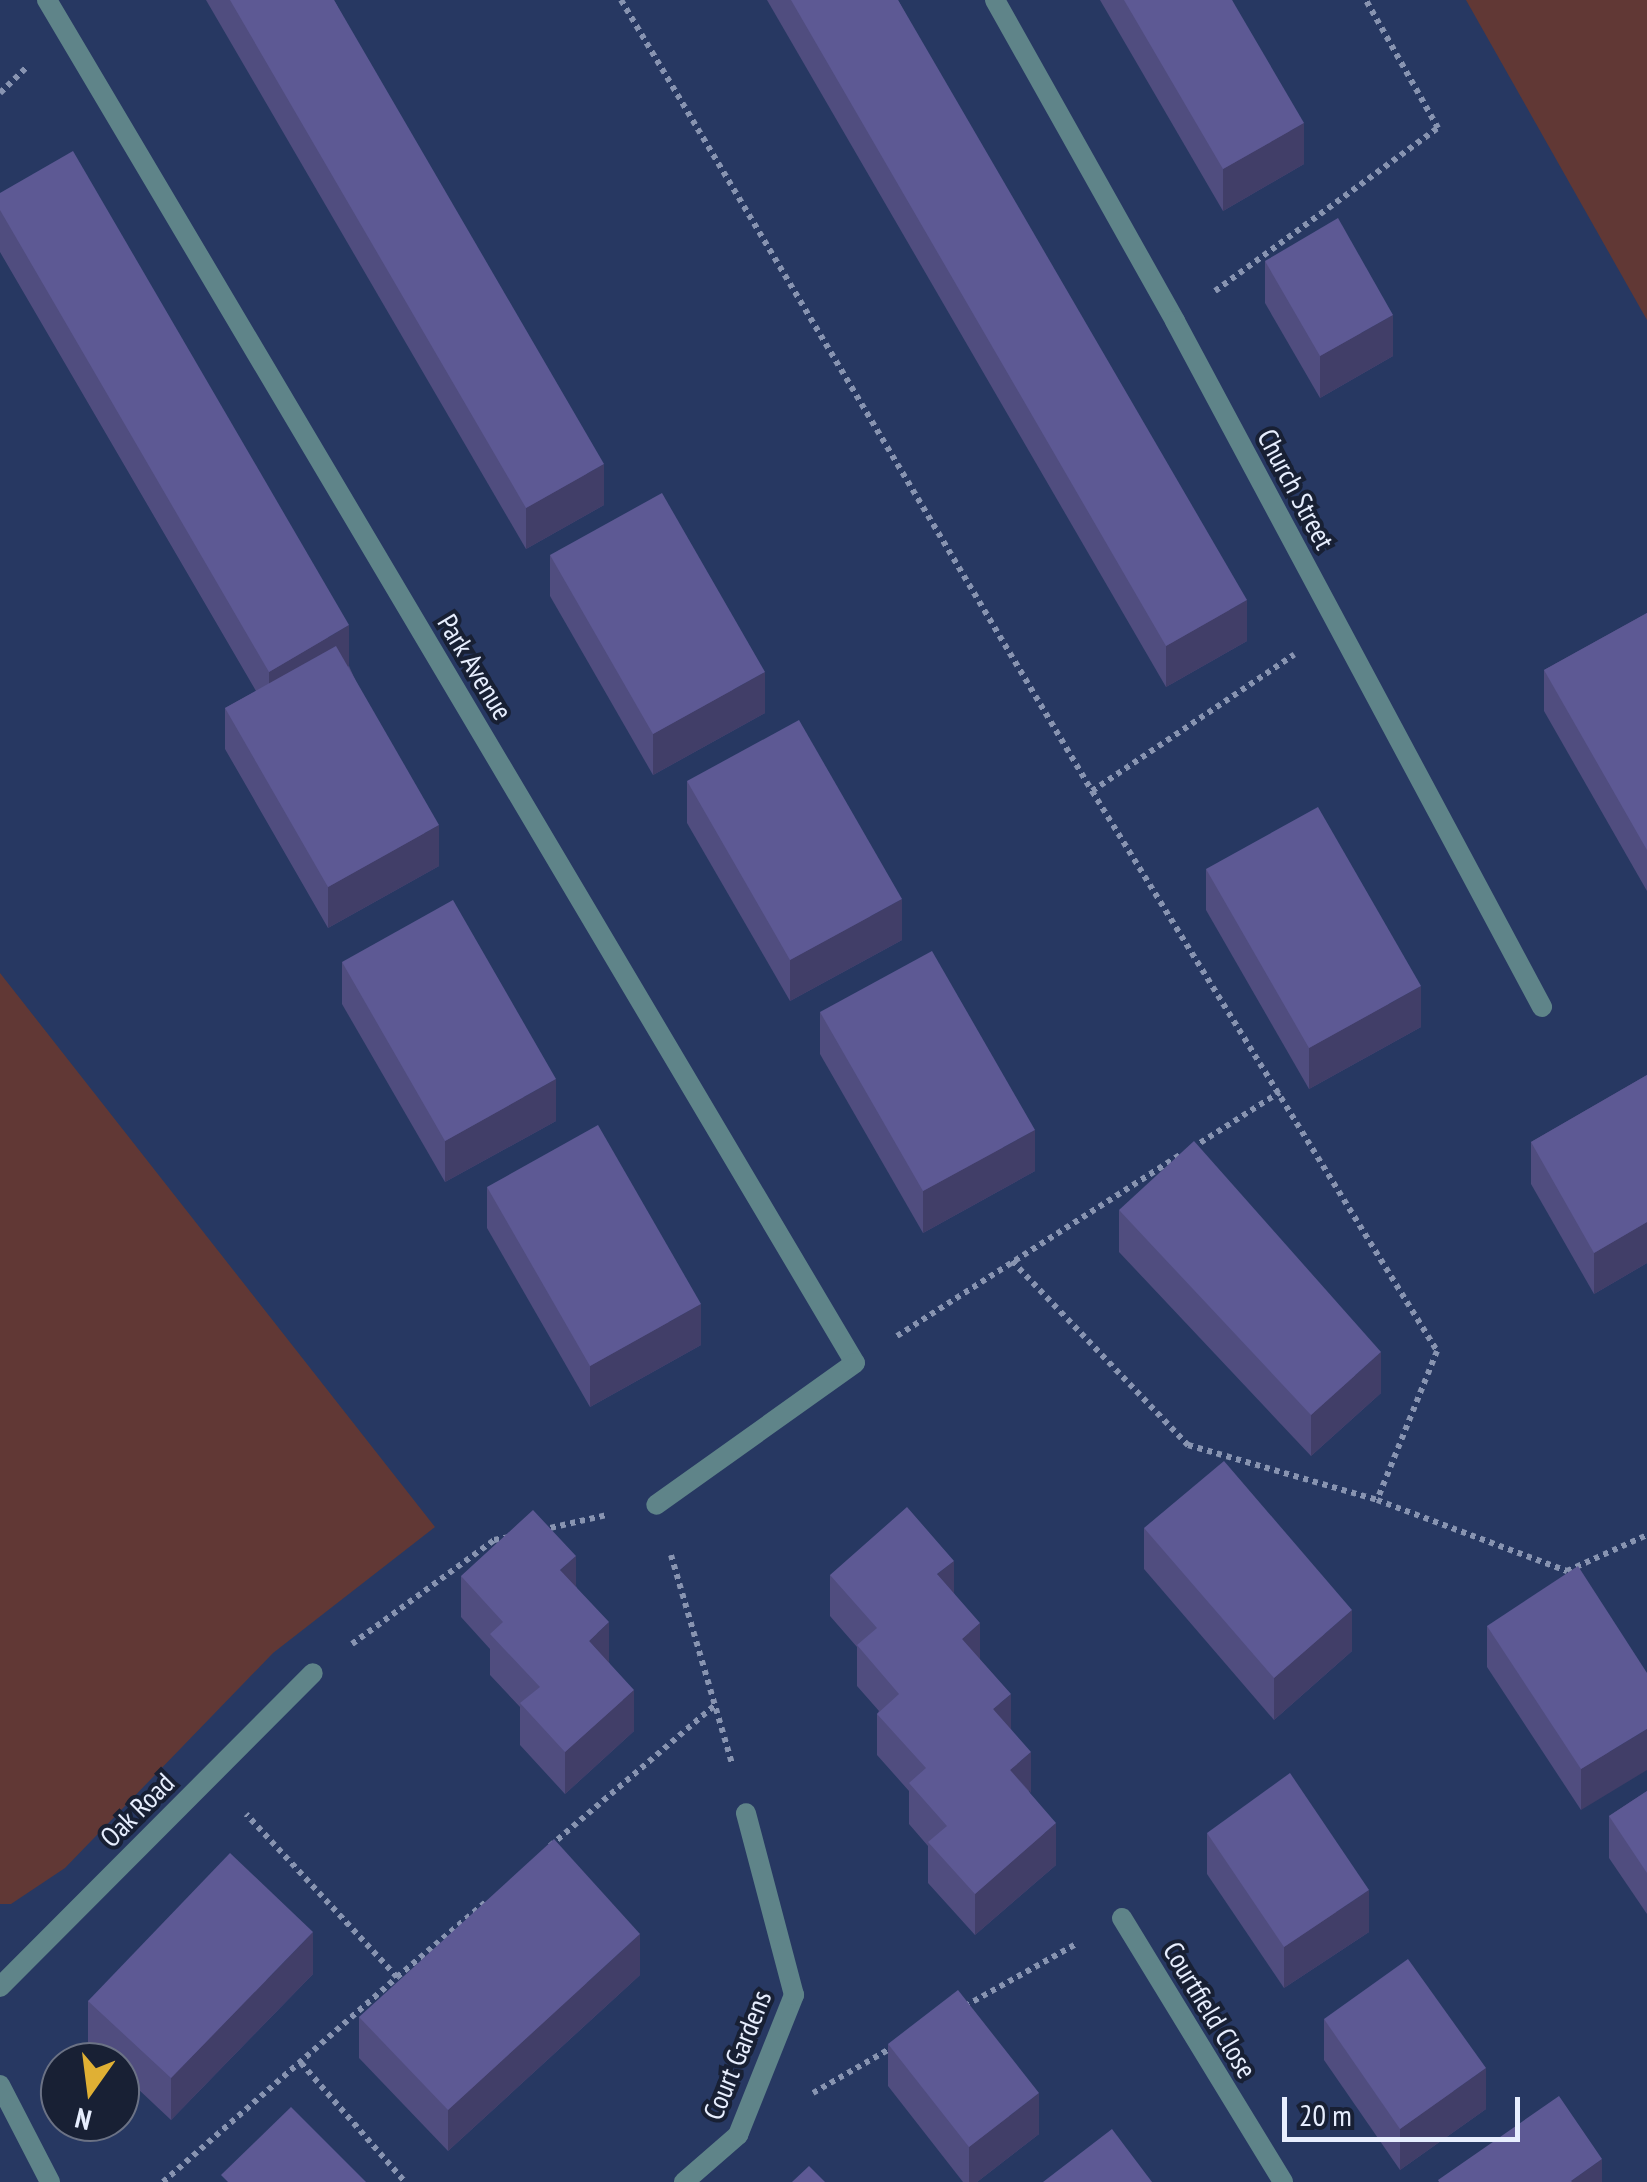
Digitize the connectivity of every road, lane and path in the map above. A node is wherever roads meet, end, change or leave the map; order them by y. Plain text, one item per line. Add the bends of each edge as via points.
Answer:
1 (48, 0) edge
2 (621, 0) edge
3 (995, 0) edge
4 (1366, 0) edge
5 (1175, 321) junction
6 (1338, 624) junction
7 (1092, 791) junction
8 (1542, 1007) dead end
9 (1280, 1092) junction
10 (1012, 1262) junction
11 (855, 1363) junction
12 (1376, 1500) junction
13 (656, 1505) junction
14 (530, 1532) edge
15 (1647, 1535) edge
16 (512, 1536) edge
17 (313, 1673) joint
18 (715, 1705) junction
19 (210, 1776) junction
20 (746, 1813) joint
21 (549, 1848) edge
22 (503, 1886) edge
23 (1122, 1918) joint
24 (398, 1977) junction
25 (0, 1987) edge
26 (955, 2012) edge
27 (905, 2040) edge
28 (301, 2063) junction
29 (0, 2084) edge
30 (738, 2135) junction
31 (50, 2182) edge
32 (163, 2182) edge
33 (405, 2182) edge
34 (684, 2182) edge
35 (1283, 2182) edge

1 - 11 street, Park Avenue
2 - 7 path
3 - 5 street, Church Street
4 - 5 path via 1438,128
5 - 6 street, Church Street
6 - 7 path
6 - 8 street, Church Street
7 - 9 path
9 - 10 path
9 - 12 path via 1437,1351
10 - 11 path
10 - 12 path via 1188,1445
11 - 13 street
12 - 15 path via 1568,1571
13 - 14 path
13 - 18 path
16 - 17 path via 494,1540
17 - 19 street, Oak Road
18 - 20 path
18 - 21 path
19 - 24 path
19 - 25 street, Oak Road
20 - 30 street, Court Gardens via 794,1994
22 - 24 path
23 - 26 path
23 - 35 street, Courtfield Close
24 - 28 path
27 - 30 path
28 - 32 path
28 - 33 path
29 - 31 street
30 - 34 street, Court Gardens

